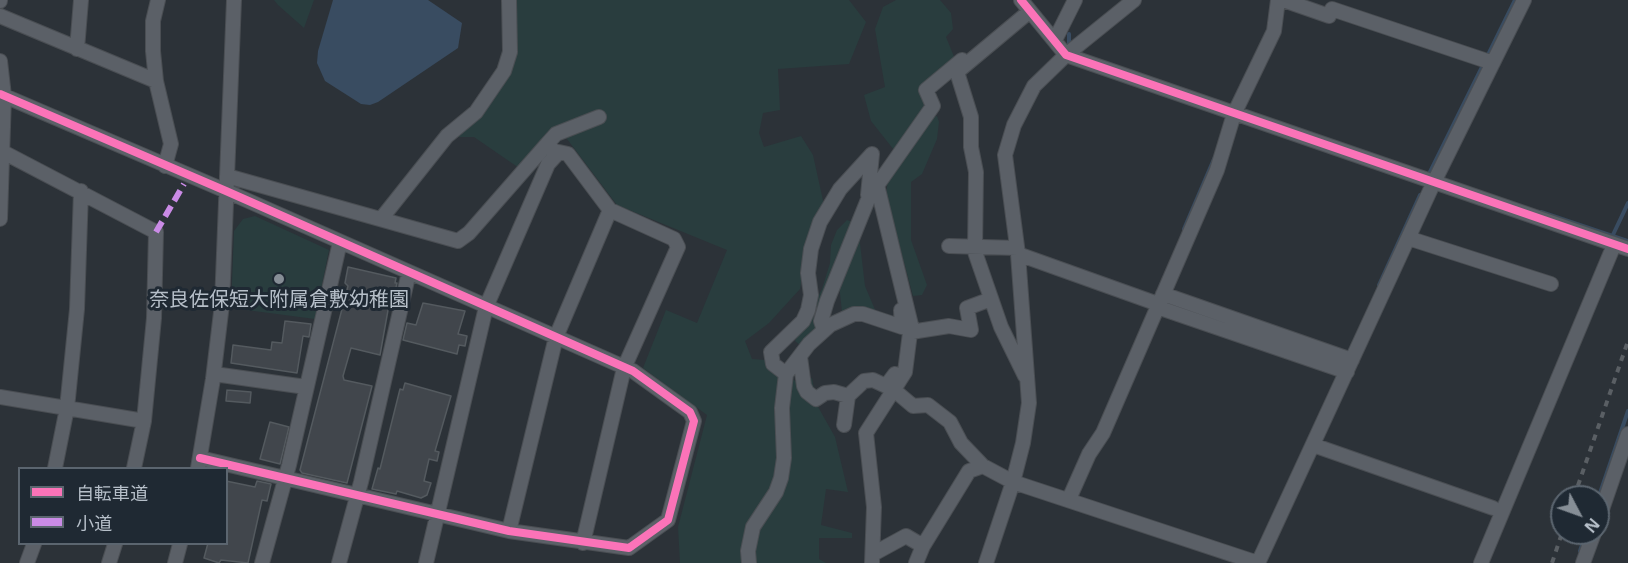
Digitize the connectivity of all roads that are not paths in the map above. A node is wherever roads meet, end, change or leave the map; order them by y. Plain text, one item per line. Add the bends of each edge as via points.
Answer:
1 (81, 0) edge
2 (158, 0) edge
3 (234, 0) edge
4 (509, 0) edge
5 (1075, 0) edge
6 (1134, 0) edge
7 (1278, 0) edge
8 (1283, 0) edge
9 (1524, 0) edge
10 (1025, 6) edge
11 (0, 16) edge
12 (1055, 40) junction
13 (77, 50) junction
14 (1066, 55) junction
15 (0, 61) edge
16 (1488, 61) junction
17 (156, 81) junction
18 (2, 95) edge
19 (1234, 114) junction
20 (599, 117) dead end
21 (552, 149) junction
22 (3, 152) junction
23 (165, 166) junction
24 (227, 176) junction
25 (1434, 182) junction
26 (81, 191) junction
27 (226, 191) junction
28 (873, 191) junction
29 (610, 210) junction
30 (0, 219) edge
31 (381, 219) junction
32 (1408, 238) junction
33 (340, 242) junction
34 (1610, 243) junction
35 (949, 246) dead end
36 (975, 246) junction
37 (1628, 249) edge
38 (1018, 251) junction
39 (409, 272) junction
40 (1551, 284) dead end
41 (991, 299) junction
42 (1160, 302) junction
43 (907, 306) junction
44 (486, 307) junction
45 (824, 330) junction
46 (911, 332) junction
47 (556, 337) junction
48 (800, 357) junction
49 (908, 358) junction
50 (1345, 364) junction
51 (624, 368) junction
52 (214, 374) junction
53 (786, 374) junction
54 (1028, 383) junction
55 (306, 387) junction
56 (894, 390) junction
57 (848, 396) junction
58 (0, 397) edge
59 (67, 408) junction
60 (144, 421) junction
61 (843, 425) dead end
62 (1628, 434) edge
63 (1313, 445) junction
64 (199, 463) edge
65 (983, 466) junction
66 (55, 467) edge
67 (134, 467) edge
68 (222, 467) edge
69 (228, 468) edge
70 (285, 478) junction
71 (1013, 482) junction
72 (1610, 486) edge
73 (356, 496) junction
74 (1069, 499) junction
75 (1493, 508) dead end
76 (437, 515) junction
77 (509, 531) junction
78 (583, 543) junction
79 (33, 545) edge
80 (114, 545) edge
81 (180, 545) edge
82 (1590, 545) edge
83 (923, 546) junction
84 (873, 558) edge
85 (1255, 562) edge
86 (27, 563) edge
87 (109, 563) edge
88 (175, 563) edge
89 (262, 563) edge
90 (339, 563) edge
91 (426, 563) edge
92 (749, 563) edge
93 (916, 563) edge
94 (986, 563) edge
95 (1481, 563) edge
96 (1583, 563) edge

1 - 13 street
2 - 17 street via 153,21
3 - 24 street
4 - 31 street via 510,52 504,71 476,112 447,136
5 - 12 street
6 - 14 street
7 - 19 street via 1274,31
8 - 16 street via 1329,16 1332,9
9 - 16 street
10 - 12 street
10 - 28 street via 926,90 933,105
10 - 36 street via 957,72 971,117 976,172
11 - 13 street
12 - 14 street
13 - 17 street
14 - 19 street
14 - 38 street via 1034,86 1014,125 1005,155
15 - 18 street
16 - 25 street
17 - 23 street via 171,144
18 - 22 street
18 - 23 street
19 - 25 street
19 - 42 street via 1217,170
20 - 21 street via 556,134
21 - 29 street via 568,154
21 - 31 street via 458,241
21 - 44 street
22 - 26 street
22 - 30 street
23 - 27 street
24 - 27 street
24 - 31 street
25 - 32 street
25 - 34 street
26 - 59 street via 77,309
26 - 60 street via 156,232 154,318
27 - 33 street
27 - 52 street via 222,304
28 - 43 street
28 - 45 street via 827,301 821,321
28 - 53 street via 872,154 840,189 820,222 811,249 808,310 803,321 771,351 773,364
29 - 47 street
29 - 51 street via 674,239 678,247
32 - 40 street
32 - 50 street
33 - 39 street
33 - 55 street
34 - 37 street
34 - 95 street
35 - 36 street
36 - 38 street
36 - 41 street
38 - 42 street
38 - 54 street
39 - 44 street
39 - 73 street
41 - 46 street via 967,308 971,330 949,326
41 - 54 street
42 - 50 street
42 - 74 street via 1103,433
43 - 45 street via 901,309 902,327 854,314
43 - 46 street
44 - 47 street
44 - 76 street
45 - 48 street
46 - 49 street
47 - 51 street
47 - 77 street
48 - 53 street
48 - 57 street via 807,393 816,399 834,392
49 - 56 street
49 - 57 street via 886,386 864,381
50 - 63 street
51 - 78 street
51 - 78 street via 690,412 694,421 668,520 629,548
52 - 55 street
52 - 64 street
53 - 92 street via 781,478 753,527
54 - 71 street via 1023,443
55 - 70 street
56 - 65 street via 913,406 928,405 950,422
56 - 84 street via 866,433 874,507
57 - 61 street
58 - 59 street
59 - 60 street
59 - 66 street
60 - 67 street
62 - 72 street
63 - 75 street
63 - 85 street
64 - 68 street
65 - 71 street
65 - 83 street via 969,471
69 - 70 street
70 - 73 street
70 - 89 street
71 - 74 street
71 - 94 street
73 - 76 street
73 - 90 street
74 - 85 street
76 - 77 street
76 - 91 street
77 - 78 street
79 - 86 street
80 - 87 street
81 - 88 street
82 - 96 street
83 - 84 street via 906,536
83 - 93 street

